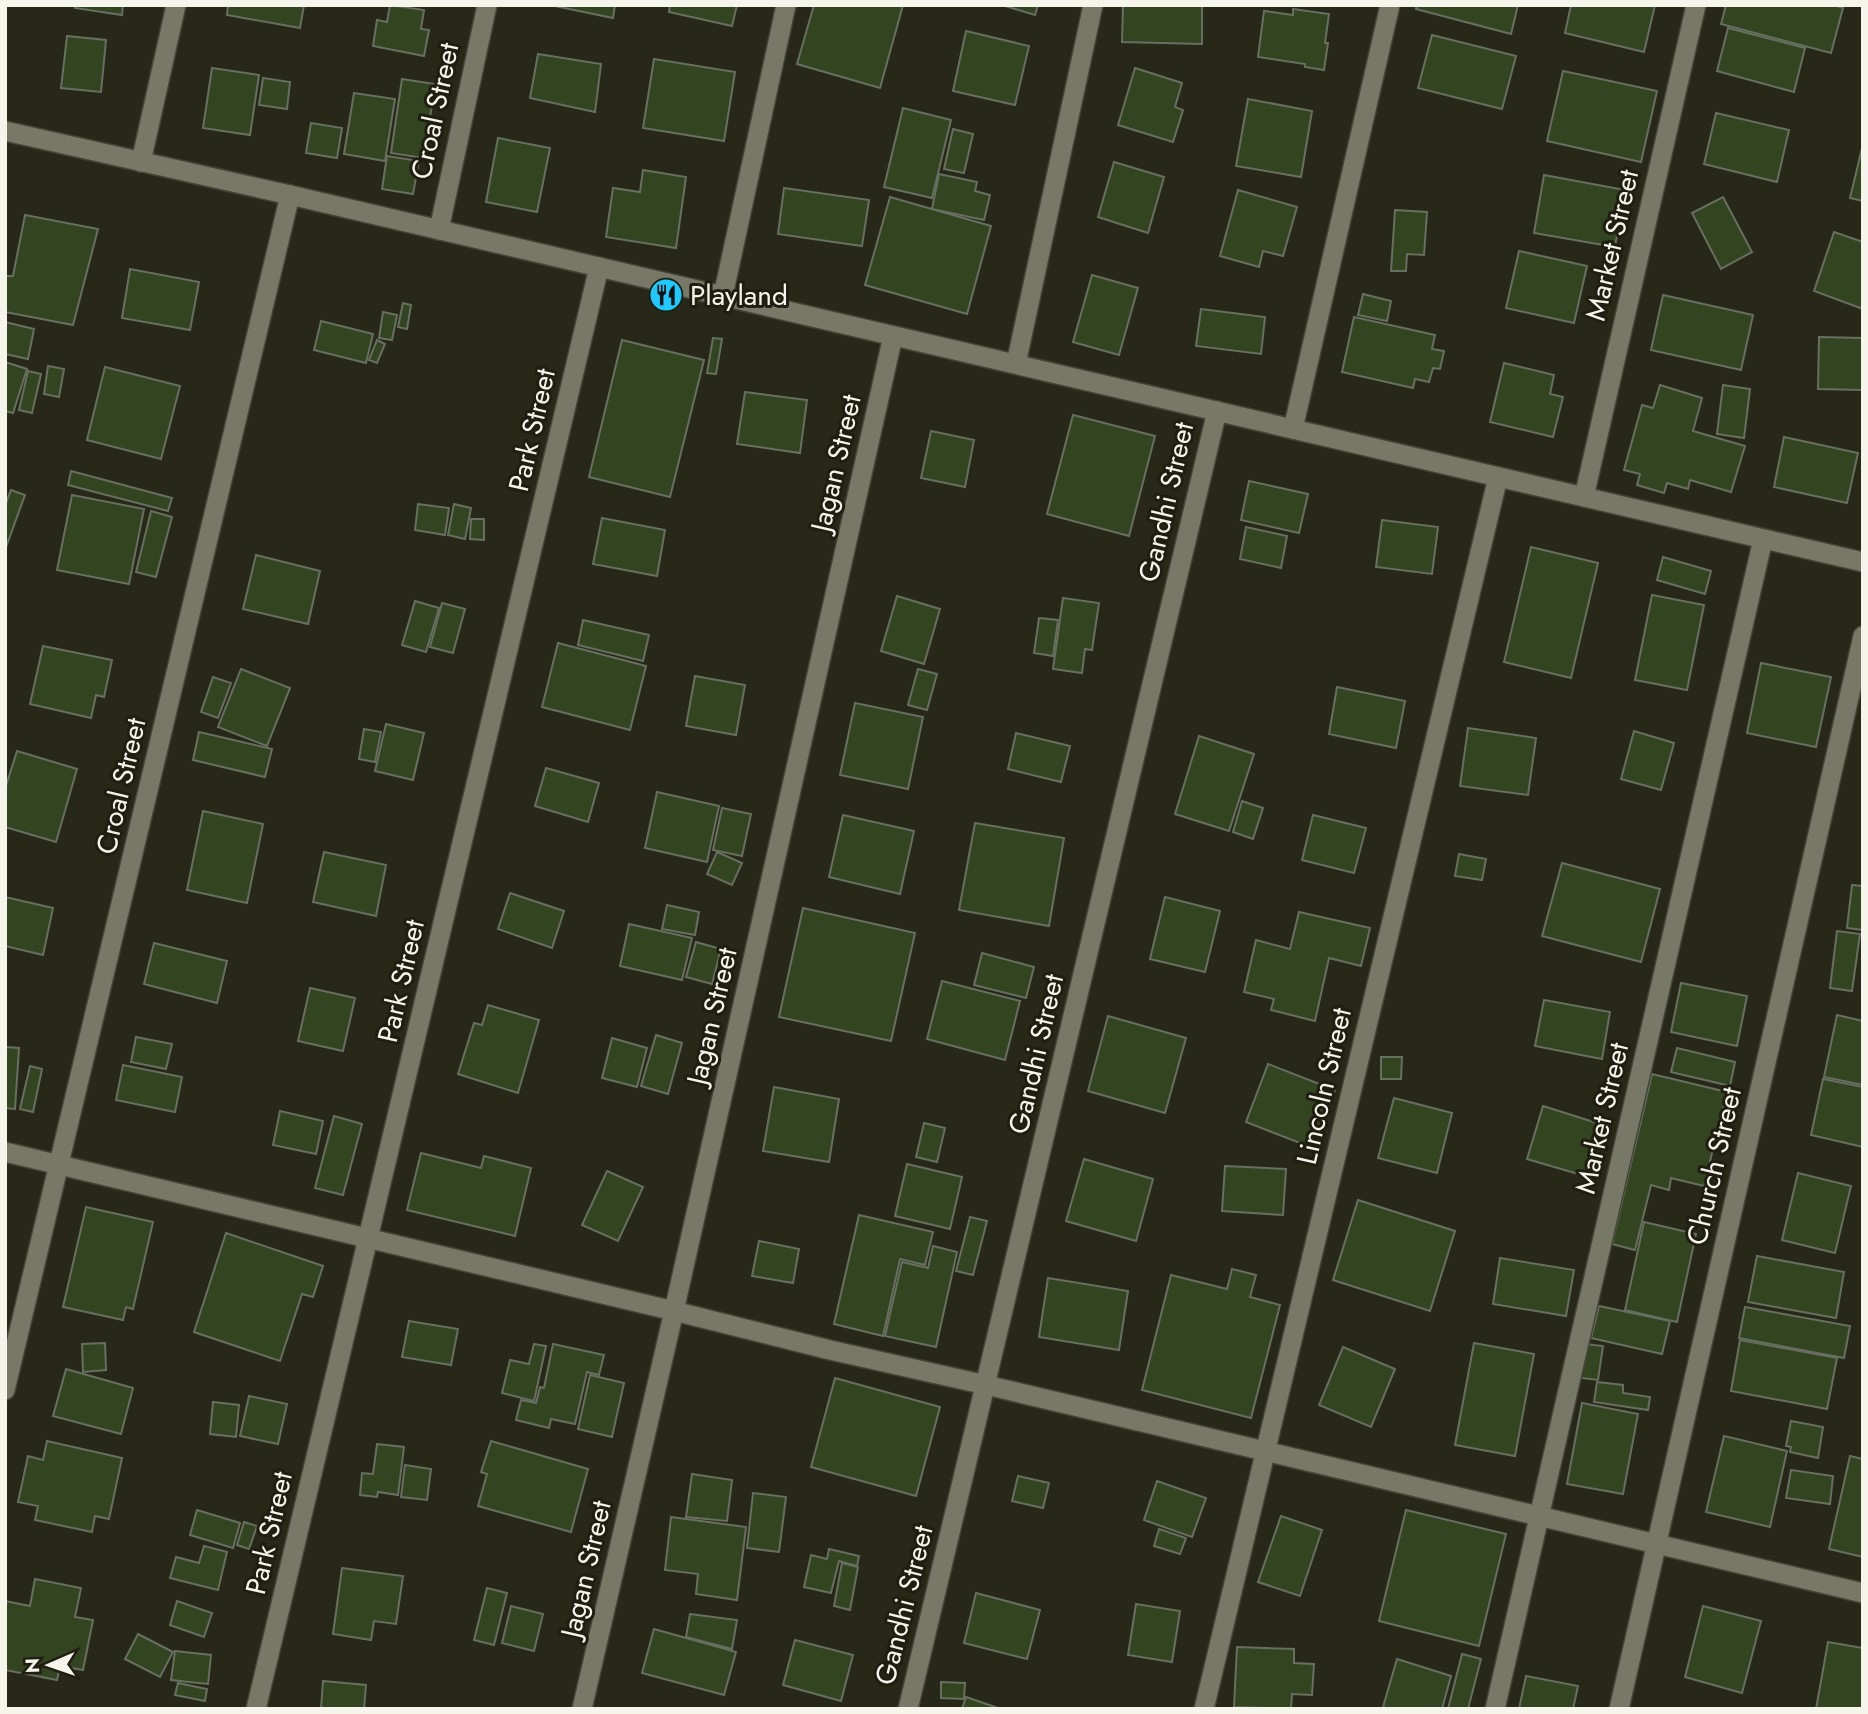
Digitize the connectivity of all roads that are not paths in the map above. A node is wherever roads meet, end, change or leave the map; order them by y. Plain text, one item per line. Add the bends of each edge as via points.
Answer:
1 (176, 5) edge
2 (487, 5) edge
3 (786, 5) edge
4 (1093, 5) edge
5 (1390, 5) edge
6 (1696, 5) edge
7 (5, 131) edge
8 (141, 162) junction
9 (290, 195) junction
10 (439, 230) junction
11 (599, 267) junction
12 (723, 296) junction
13 (893, 336) junction
14 (1016, 365) junction
15 (1217, 411) junction
16 (1293, 429) junction
17 (1498, 477) junction
18 (1584, 497) junction
19 (1763, 539) junction
20 (1863, 562) edge
21 (1863, 636) edge
22 (5, 1152) edge
23 (60, 1165) junction
24 (368, 1238) junction
25 (674, 1311) junction
26 (986, 1385) junction
27 (5, 1390) edge
28 (1266, 1451) junction
29 (1539, 1516) junction
30 (1657, 1544) junction
31 (1863, 1593) edge
32 (256, 1709) edge
33 (582, 1709) edge
34 (908, 1709) edge
35 (1205, 1709) edge
36 (1495, 1709) edge
37 (1619, 1709) edge

1 - 8 street
2 - 10 street, Croal Street
3 - 12 street
4 - 14 street
5 - 16 street
6 - 18 street, Market Street
7 - 8 street
8 - 9 street
9 - 10 street
9 - 23 street, Croal Street
10 - 11 street
11 - 12 street
11 - 24 street, Park Street
12 - 13 street
13 - 14 street
13 - 25 street, Jagan Street
14 - 15 street
15 - 16 street
15 - 26 street, Gandhi Street
16 - 17 street
17 - 18 street
17 - 28 street, Lincoln Street
18 - 19 street
19 - 20 street
19 - 29 street, Market Street
21 - 30 street, Church Street
22 - 23 street
23 - 24 street
23 - 27 street, Croal Street
24 - 25 street
24 - 32 street, Park Street
25 - 26 street
25 - 33 street, Jagan Street
26 - 28 street
26 - 34 street, Gandhi Street
28 - 29 street
28 - 35 street, Lincoln Street
29 - 30 street
29 - 36 street, Market Street
30 - 31 street
30 - 37 street, Church Street

